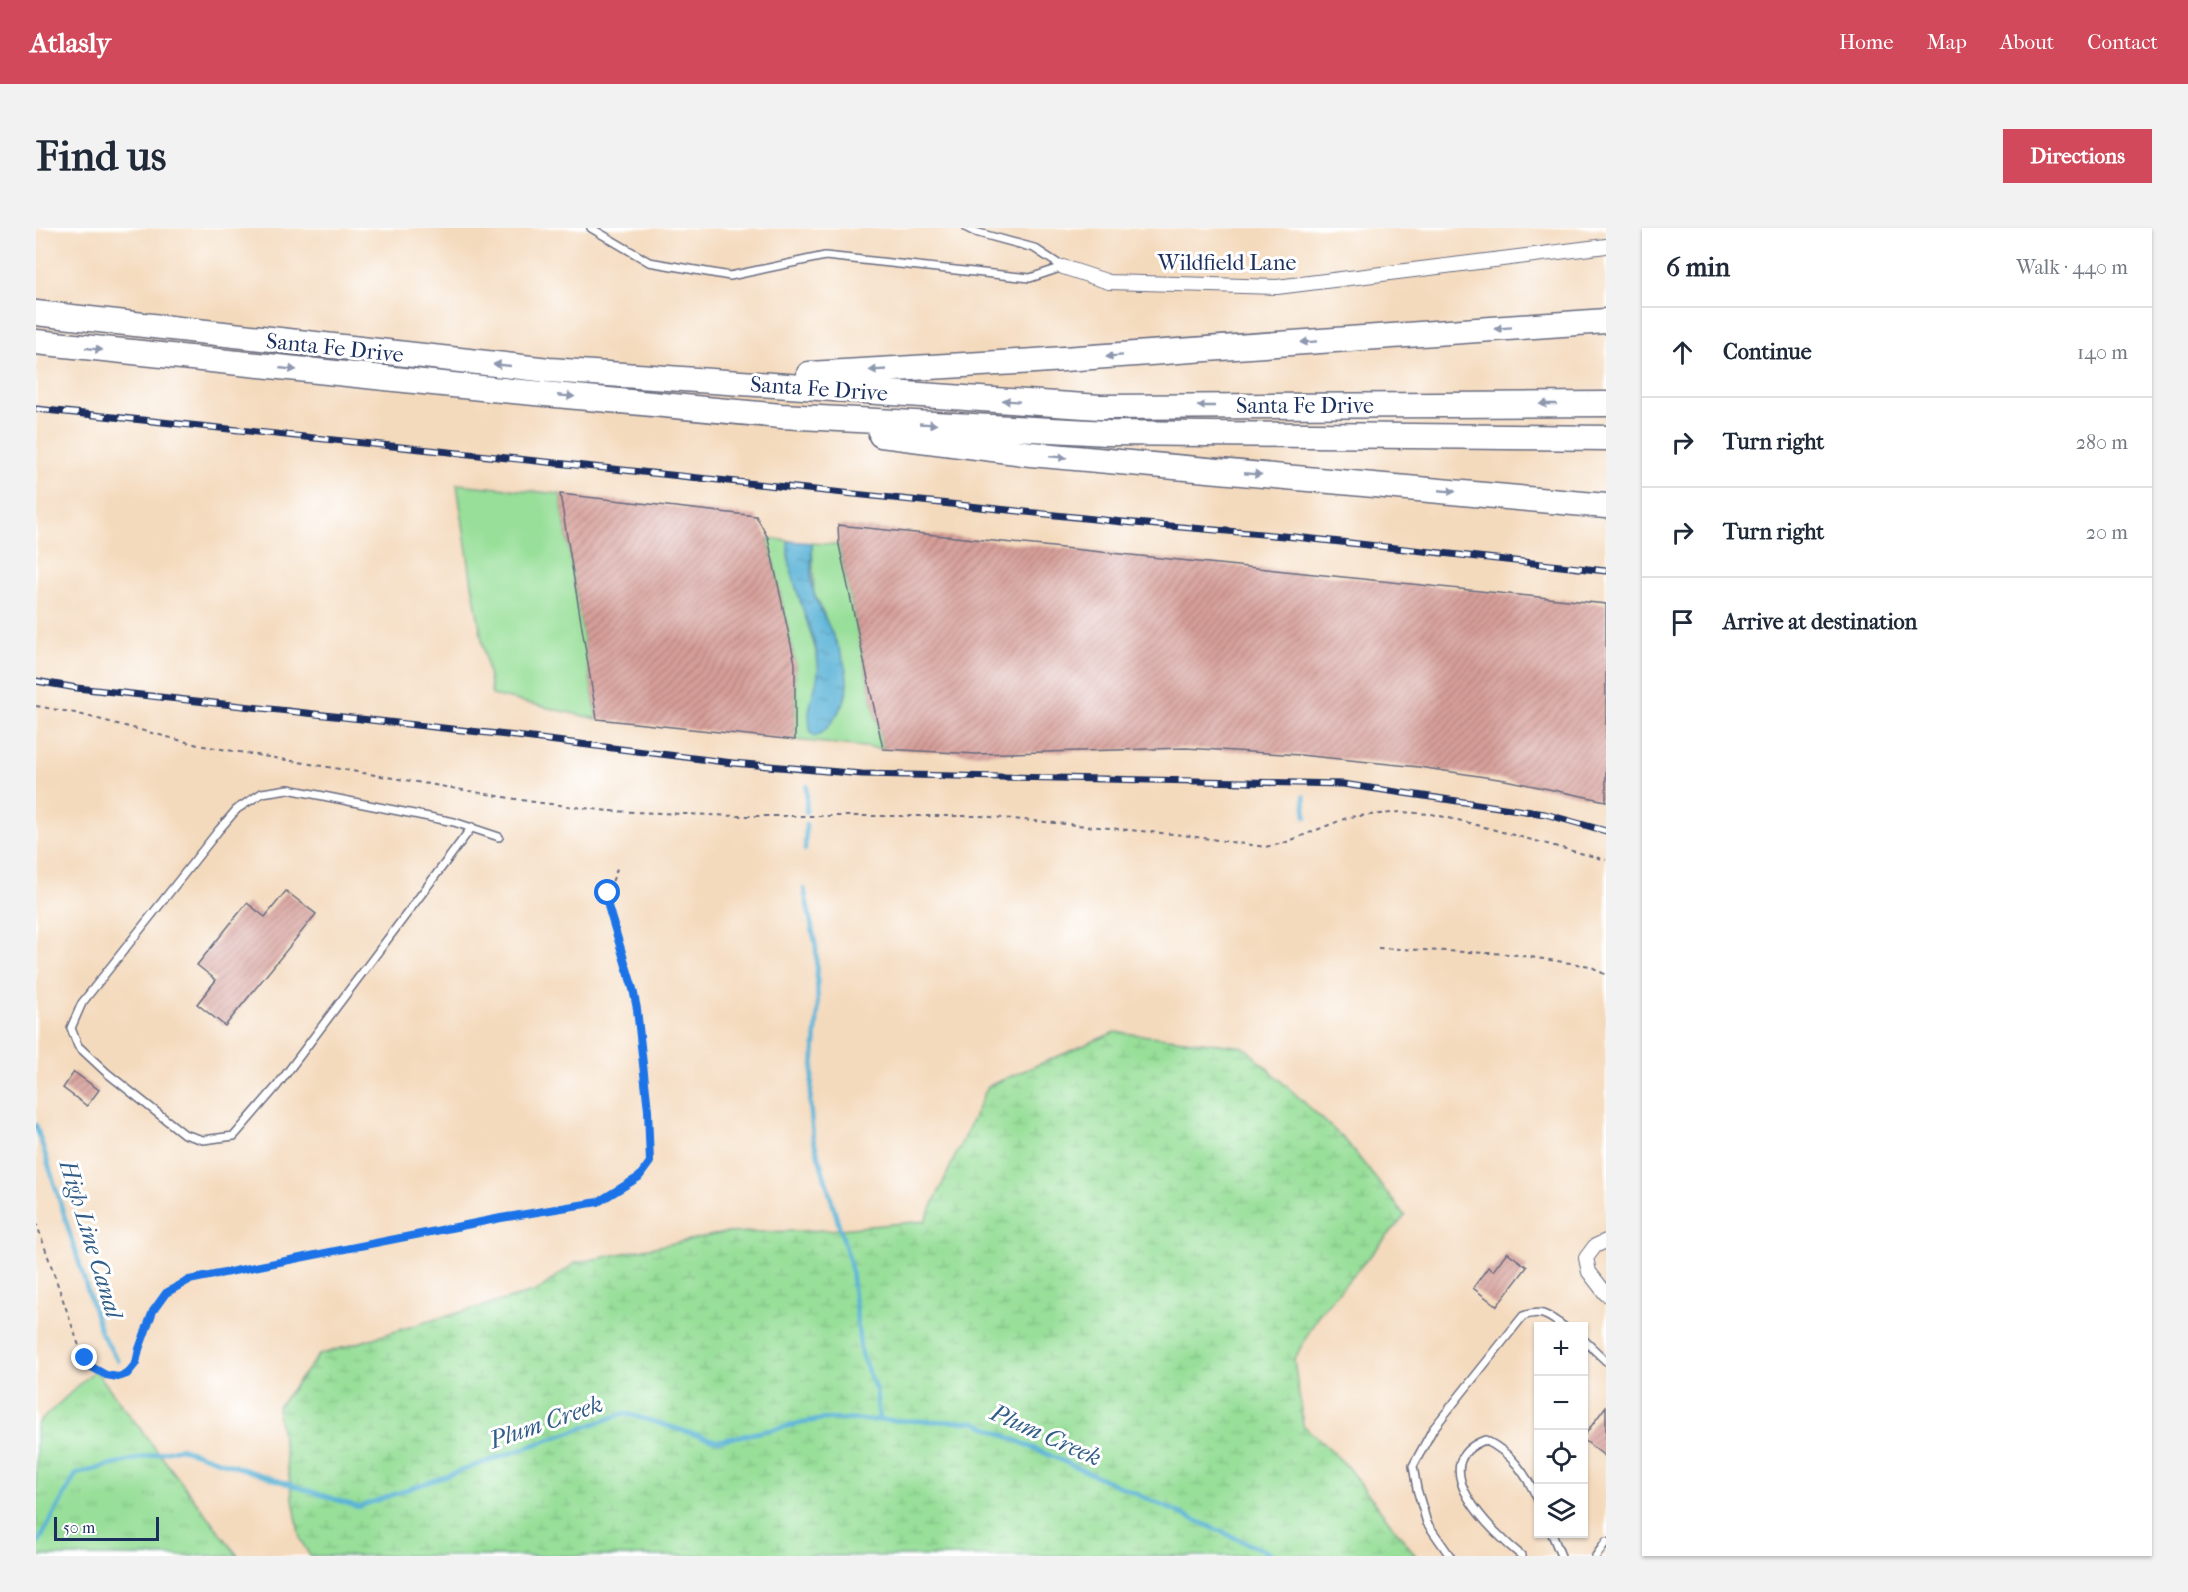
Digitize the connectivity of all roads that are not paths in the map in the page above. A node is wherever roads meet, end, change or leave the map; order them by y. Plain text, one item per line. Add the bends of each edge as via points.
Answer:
1 (591, 228) edge
2 (967, 228) edge
3 (1606, 246) edge
4 (1063, 267) junction
5 (36, 313) edge
6 (1606, 321) edge
7 (36, 342) edge
8 (549, 370) junction
9 (1606, 404) edge
10 (709, 409) junction
11 (1606, 438) edge
12 (1606, 506) edge
13 (472, 827) junction
14 (499, 837) dead end
15 (1606, 1241) edge
16 (1606, 1294) edge
17 (1557, 1322) edge
18 (1588, 1344) edge
19 (1606, 1361) edge
20 (1534, 1491) edge
21 (1554, 1538) edge
22 (1606, 1542) edge
23 (1450, 1556) edge
24 (1522, 1556) edge
25 (1561, 1556) edge
26 (1596, 1556) edge

1 - 4 lane via 649,262 730,276 825,256 1030,278
2 - 4 lane via 1034,248
3 - 4 street, Wildfield Lane via 1277,287 1109,282
8 -> 5 highway, Santa Fe Drive
6 -> 8 highway via 821,374
7 -> 10 highway, Santa Fe Drive
9 -> 8 highway, Santa Fe Drive via 1100,407
10 -> 11 highway, Santa Fe Drive via 1108,433
10 -> 12 highway via 1031,454
13 - 13 lane via 288,789 262,794 237,809 218,831 82,1003 71,1028 78,1046 184,1134 203,1140 234,1136 277,1086
13 - 14 lane
15 - 16 street via 1595,1246 1586,1258 1589,1272
17 - 23 lane via 1534,1312 1523,1316 1433,1429 1413,1466 1427,1523
18 - 19 lane
20 - 24 lane via 1523,1471 1499,1447 1485,1440 1473,1445 1458,1466 1469,1501
21 - 25 lane
22 - 26 lane

